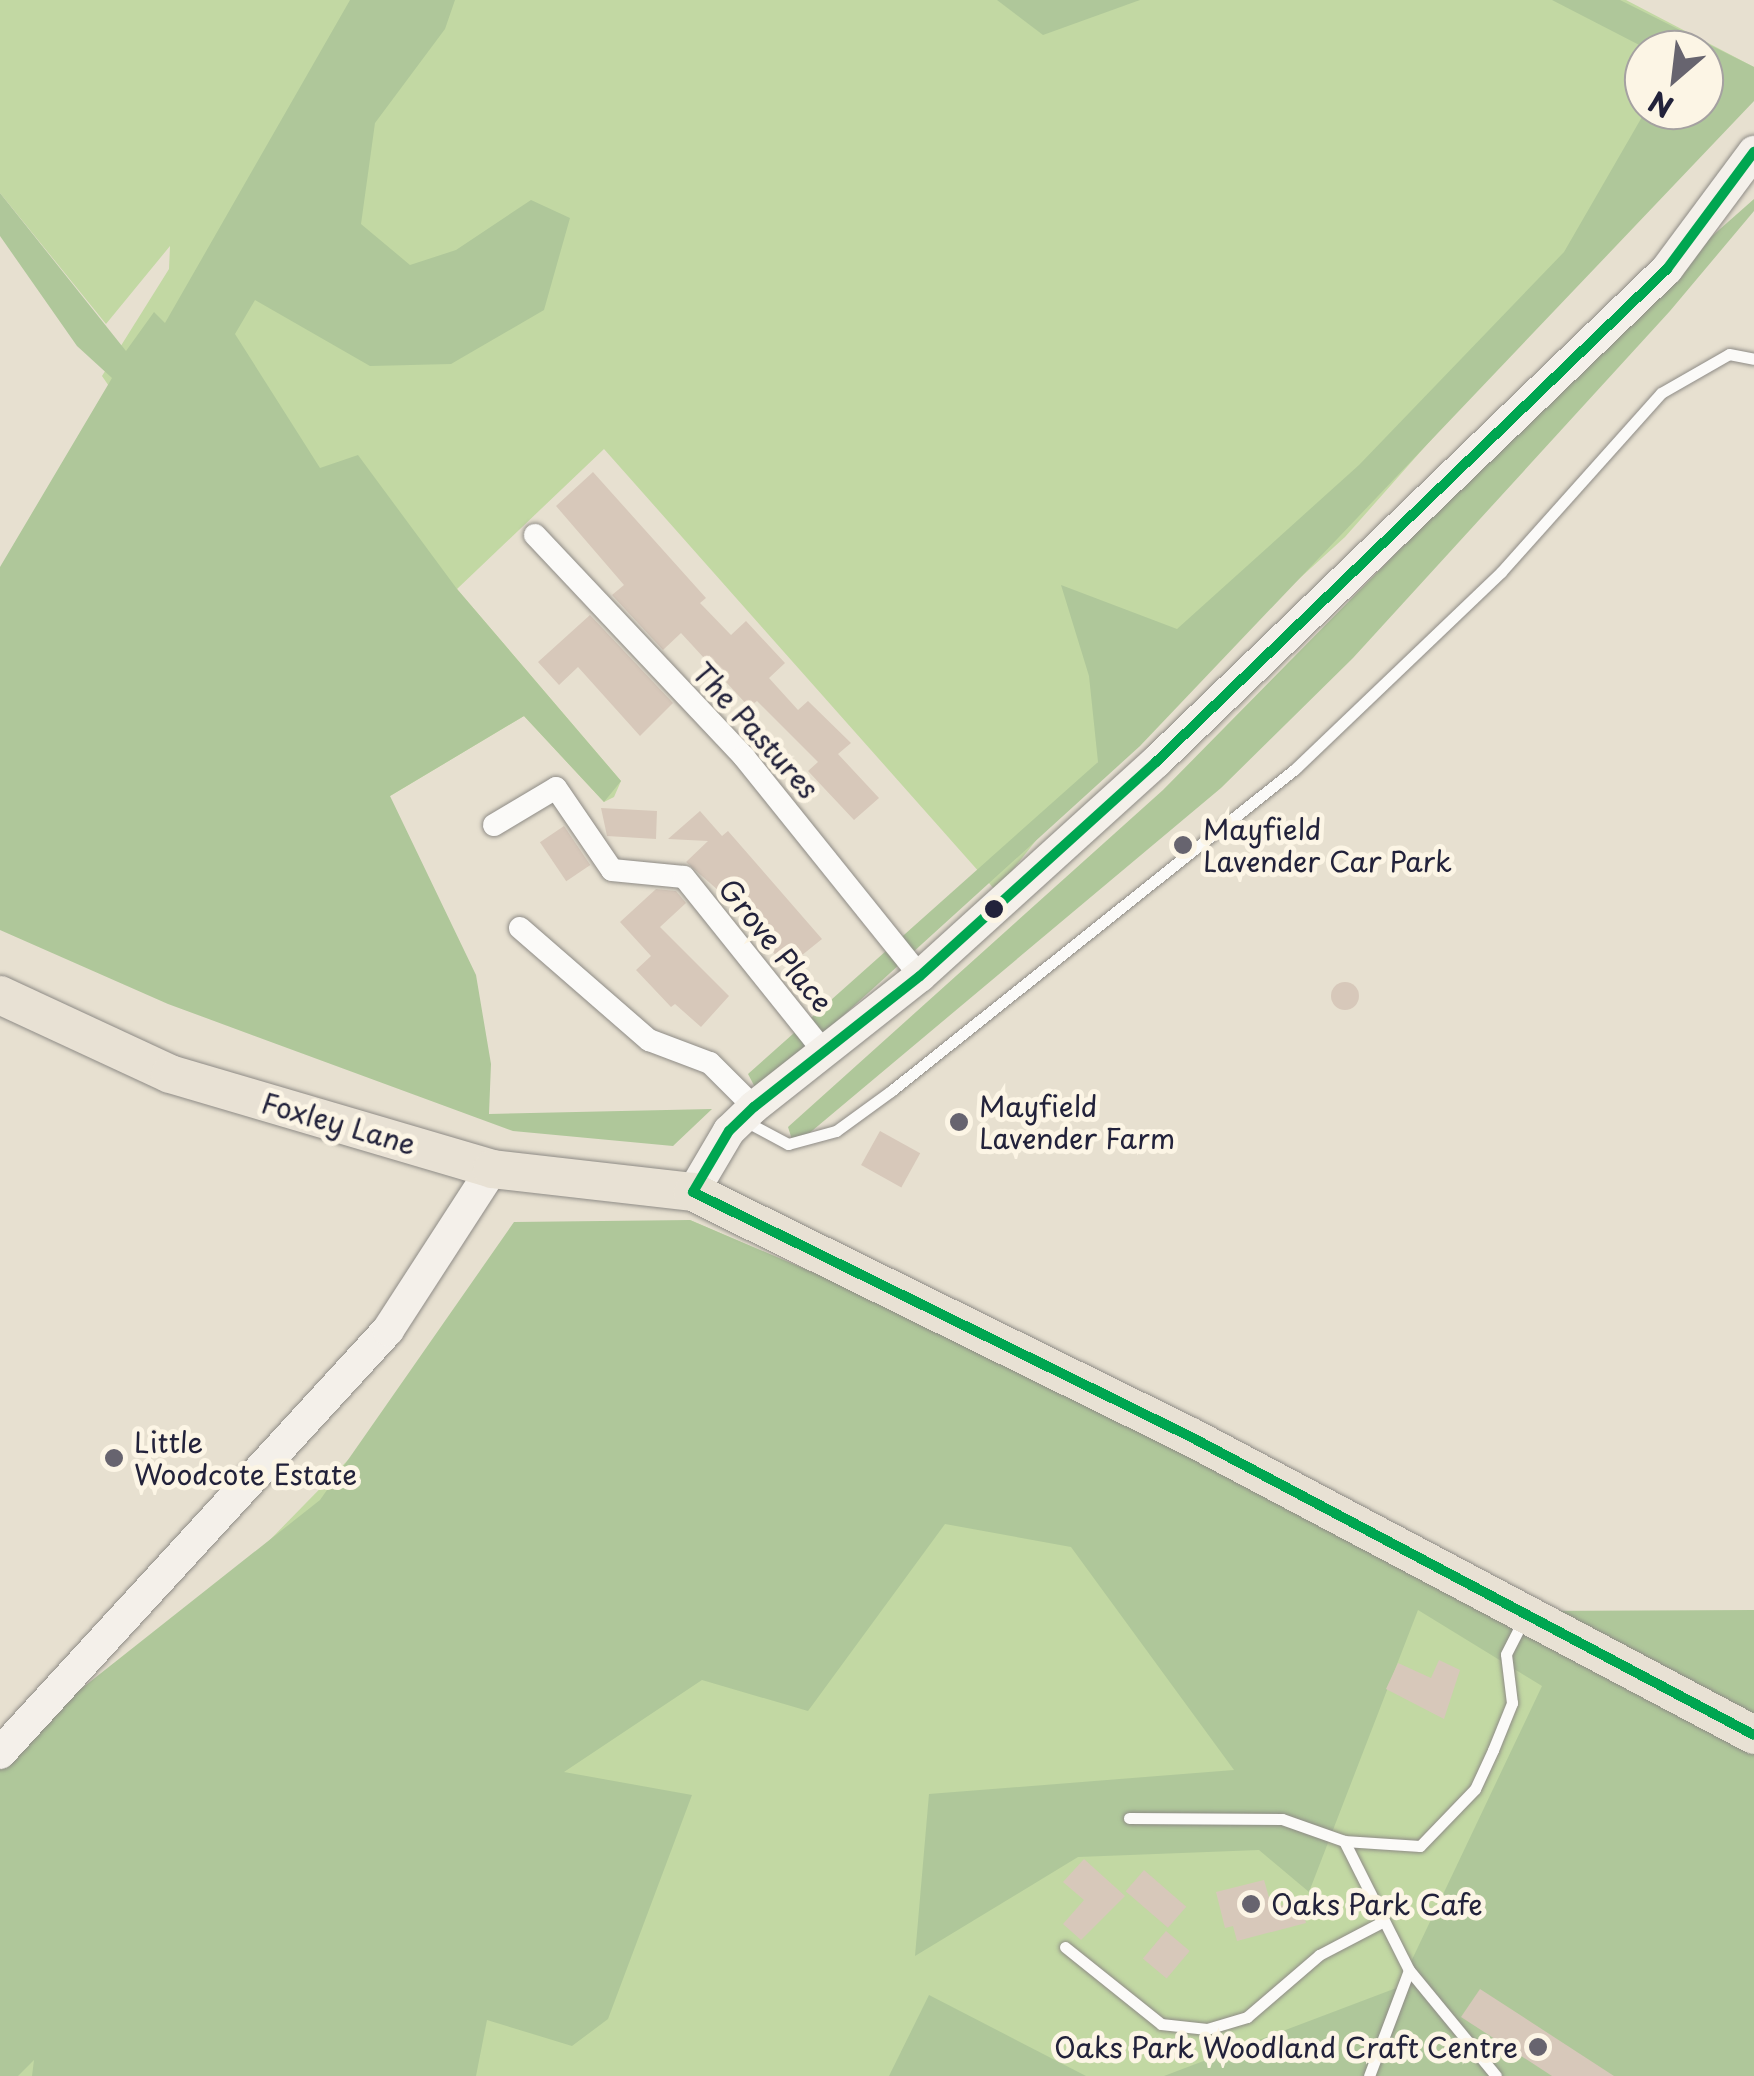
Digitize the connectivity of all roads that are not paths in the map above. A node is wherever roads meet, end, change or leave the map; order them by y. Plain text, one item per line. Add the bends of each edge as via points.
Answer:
1 (1754, 152) edge
2 (1754, 359) edge
3 (535, 534) dead end
4 (494, 825) dead end
5 (520, 928) dead end
6 (920, 976) junction
7 (0, 995) edge
8 (824, 1052) junction
9 (748, 1113) junction
10 (492, 1169) junction
11 (694, 1192) junction
12 (1528, 1611) junction
13 (1754, 1735) edge
14 (0, 1754) edge
15 (1129, 1818) dead end
16 (1344, 1841) junction
17 (1384, 1922) junction
18 (1065, 1946) dead end
19 (1409, 1970) junction
20 (1370, 2076) edge
21 (1496, 2076) edge

1 - 6 main road via 1667,268 1156,762
2 - 9 lane via 1729,354 1661,394 1501,572 1295,768 891,1092 836,1131 788,1144
3 - 6 street, The Pastures via 744,757
4 - 8 street, Grove Place via 556,788 612,870 684,877
5 - 9 street via 648,1040 710,1064
6 - 8 main road
7 - 10 main road, Foxley Lane via 170,1074
8 - 9 main road
9 - 11 main road
10 - 11 main road, Foxley Lane
10 - 14 main road via 388,1330
11 - 12 main road
12 - 13 main road
12 - 16 lane via 1506,1654 1512,1703 1475,1789 1420,1846
15 - 16 lane via 1282,1819
16 - 17 lane
17 - 18 lane via 1319,1955 1247,2017 1207,2028 1161,2024
17 - 19 lane
19 - 20 lane
19 - 21 lane

